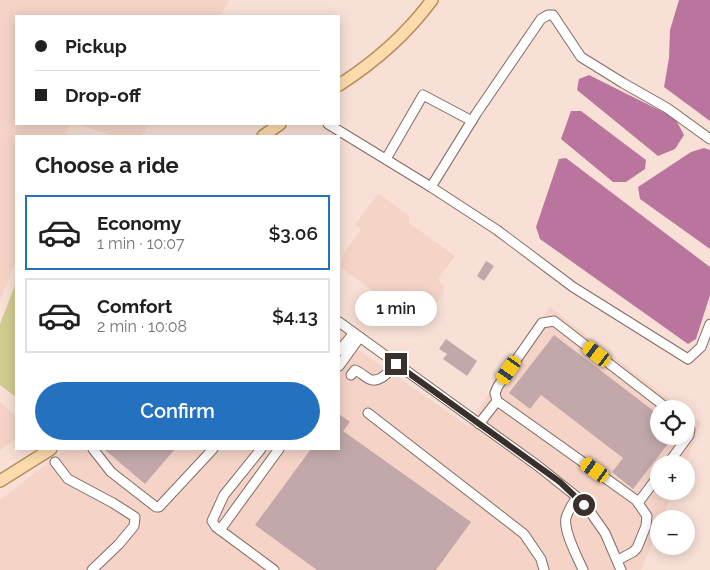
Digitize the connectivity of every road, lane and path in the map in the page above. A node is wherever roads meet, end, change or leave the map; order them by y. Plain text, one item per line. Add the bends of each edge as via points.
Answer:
1 (432, 0) edge
2 (340, 85) edge
3 (474, 117) junction
4 (279, 125) edge
5 (330, 125) edge
6 (264, 135) edge
7 (710, 139) edge
8 (386, 159) junction
9 (431, 187) junction
10 (340, 323) edge
11 (710, 324) edge
12 (357, 335) junction
13 (340, 350) edge
14 (340, 364) edge
15 (396, 364) junction
16 (351, 375) dead end
17 (656, 400) edge
18 (498, 401) junction
19 (368, 413) dead end
20 (479, 424) junction
21 (49, 450) edge
22 (94, 450) edge
23 (212, 450) edge
24 (260, 450) edge
25 (278, 450) edge
26 (55, 462) dead end
27 (0, 481) edge
28 (650, 487) edge
29 (577, 497) junction
30 (638, 502) junction
31 (220, 530) junction
32 (618, 560) junction
33 (92, 570) edge
34 (274, 570) edge
35 (544, 570) edge
36 (584, 570) edge
37 (621, 570) edge

1 - 2 main road via 393,45
3 - 7 street via 541,19 553,15 581,57 667,108
3 - 8 street via 423,96
3 - 9 street
4 - 6 main road
5 - 8 street
8 - 9 street
9 - 11 street via 497,230 573,287 688,359 701,347
10 - 12 street
12 - 13 street
12 - 14 street
12 - 15 street
15 - 16 street via 377,380 355,370
15 - 20 street
17 - 18 street via 554,321 547,321 542,323 498,386
18 - 20 street
18 - 30 street
19 - 35 street via 524,534
20 - 29 street
21 - 27 main road
22 - 23 street via 111,472 156,507
24 - 31 street via 220,502 212,521
25 - 31 street
26 - 33 street via 68,479 135,517 134,526
28 - 30 street
29 - 32 street via 605,533
29 - 36 street via 569,510 566,524
30 - 32 street via 647,516 646,526 637,548
31 - 34 street
32 - 37 street

